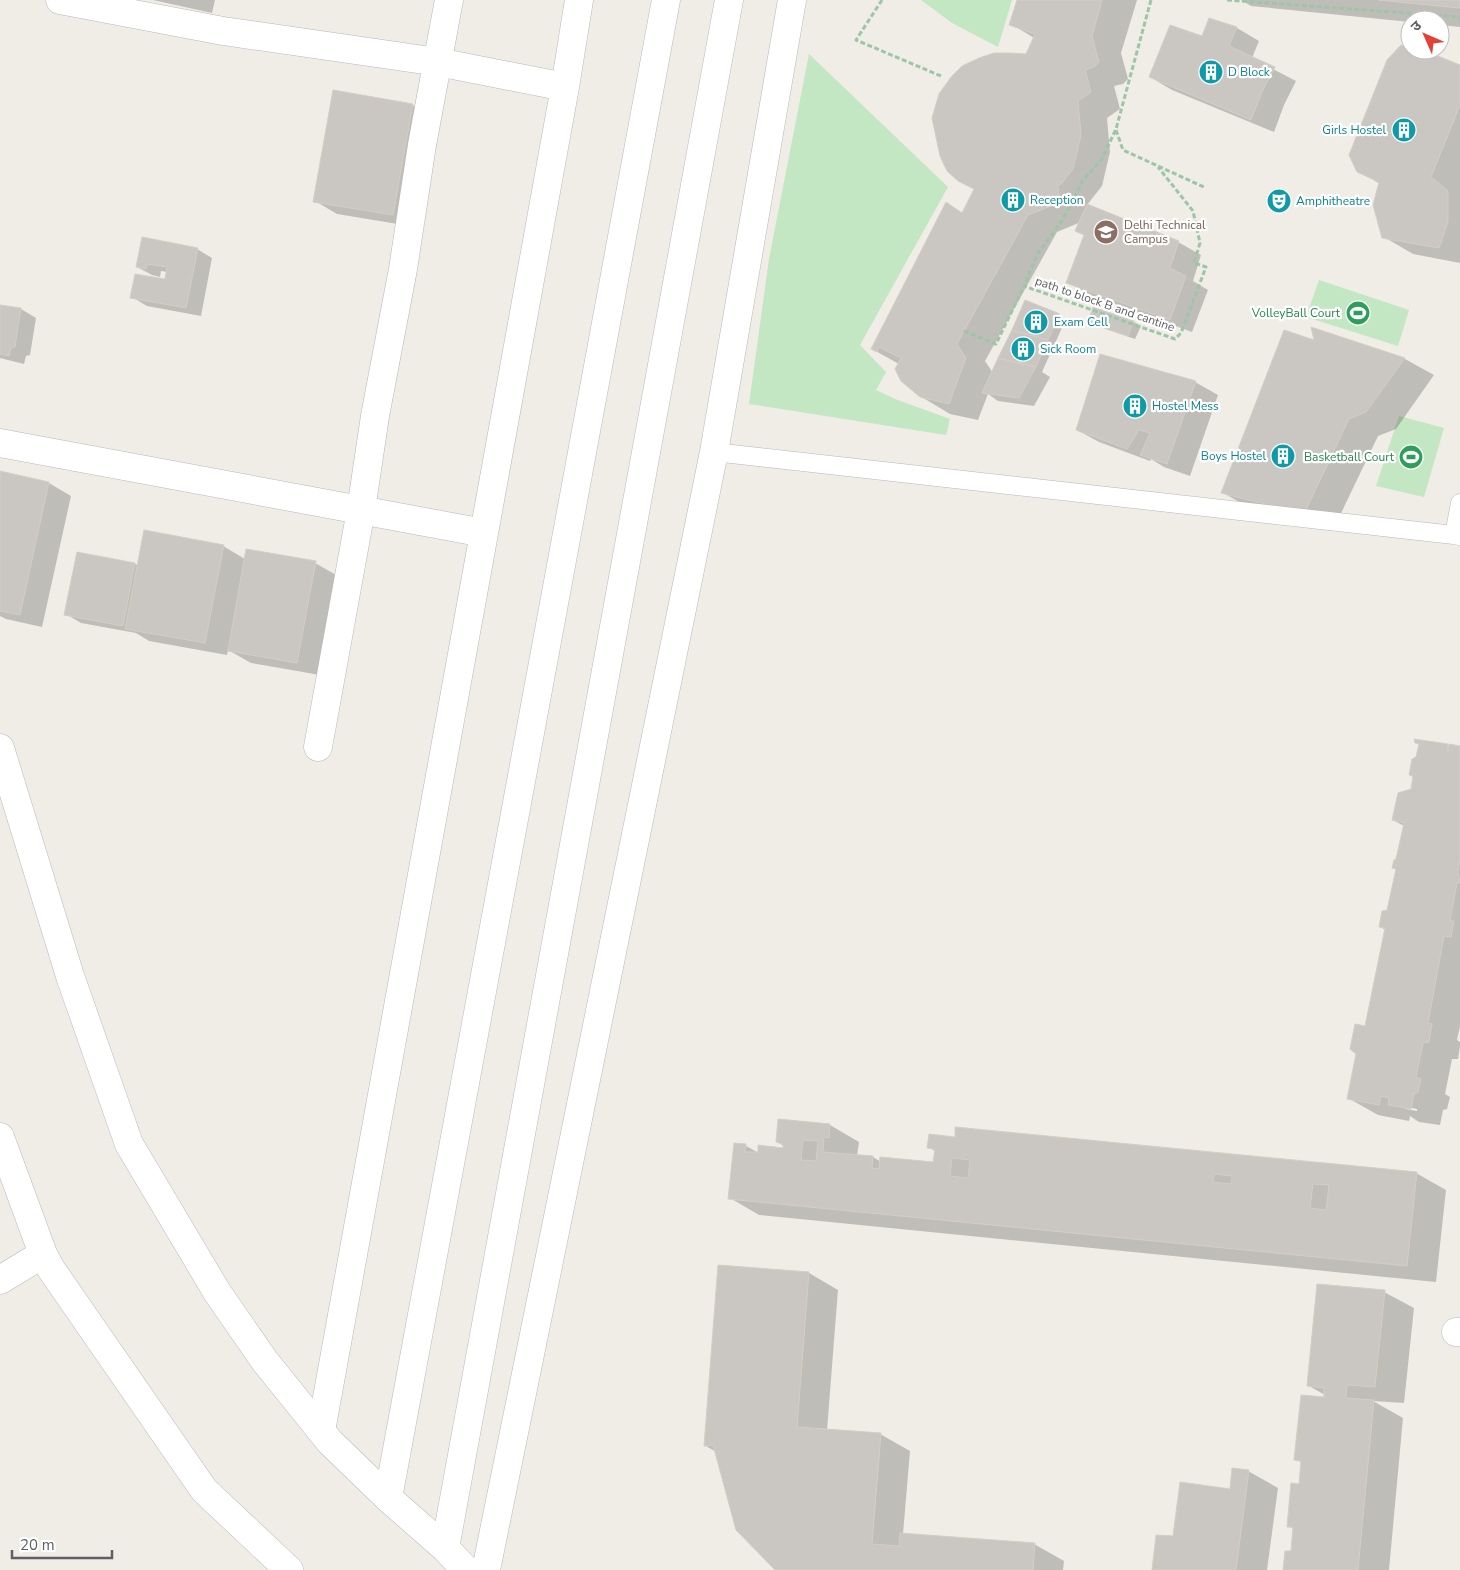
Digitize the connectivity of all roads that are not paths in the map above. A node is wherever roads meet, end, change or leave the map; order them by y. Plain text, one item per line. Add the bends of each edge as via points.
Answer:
1 (60, 0) edge
2 (449, 0) edge
3 (579, 0) edge
4 (666, 0) edge
5 (729, 0) edge
6 (792, 0) edge
7 (438, 62) junction
8 (565, 86) junction
9 (0, 443) edge
10 (714, 452) junction
11 (1460, 503) edge
12 (361, 510) junction
13 (484, 533) junction
14 (1457, 535) edge
15 (318, 747) dead end
16 (0, 748) edge
17 (0, 1137) edge
18 (43, 1254) junction
19 (0, 1280) edge
20 (321, 1430) junction
21 (388, 1498) junction
22 (445, 1548) junction
23 (289, 1570) edge
24 (466, 1570) edge
25 (486, 1570) edge

1 - 7 street via 224,31
2 - 7 street
3 - 8 street
4 - 21 street
5 - 22 street
6 - 10 street
7 - 8 street
7 - 12 street
8 - 13 street
9 - 12 street
10 - 14 lane
10 - 25 street
11 - 14 lane
12 - 13 street
12 - 15 street
13 - 20 street
16 - 20 street via 70,976 129,1144 217,1292 264,1360
17 - 18 street
18 - 19 street
18 - 23 street via 56,1278 204,1490
20 - 21 street
21 - 22 street
22 - 24 street

